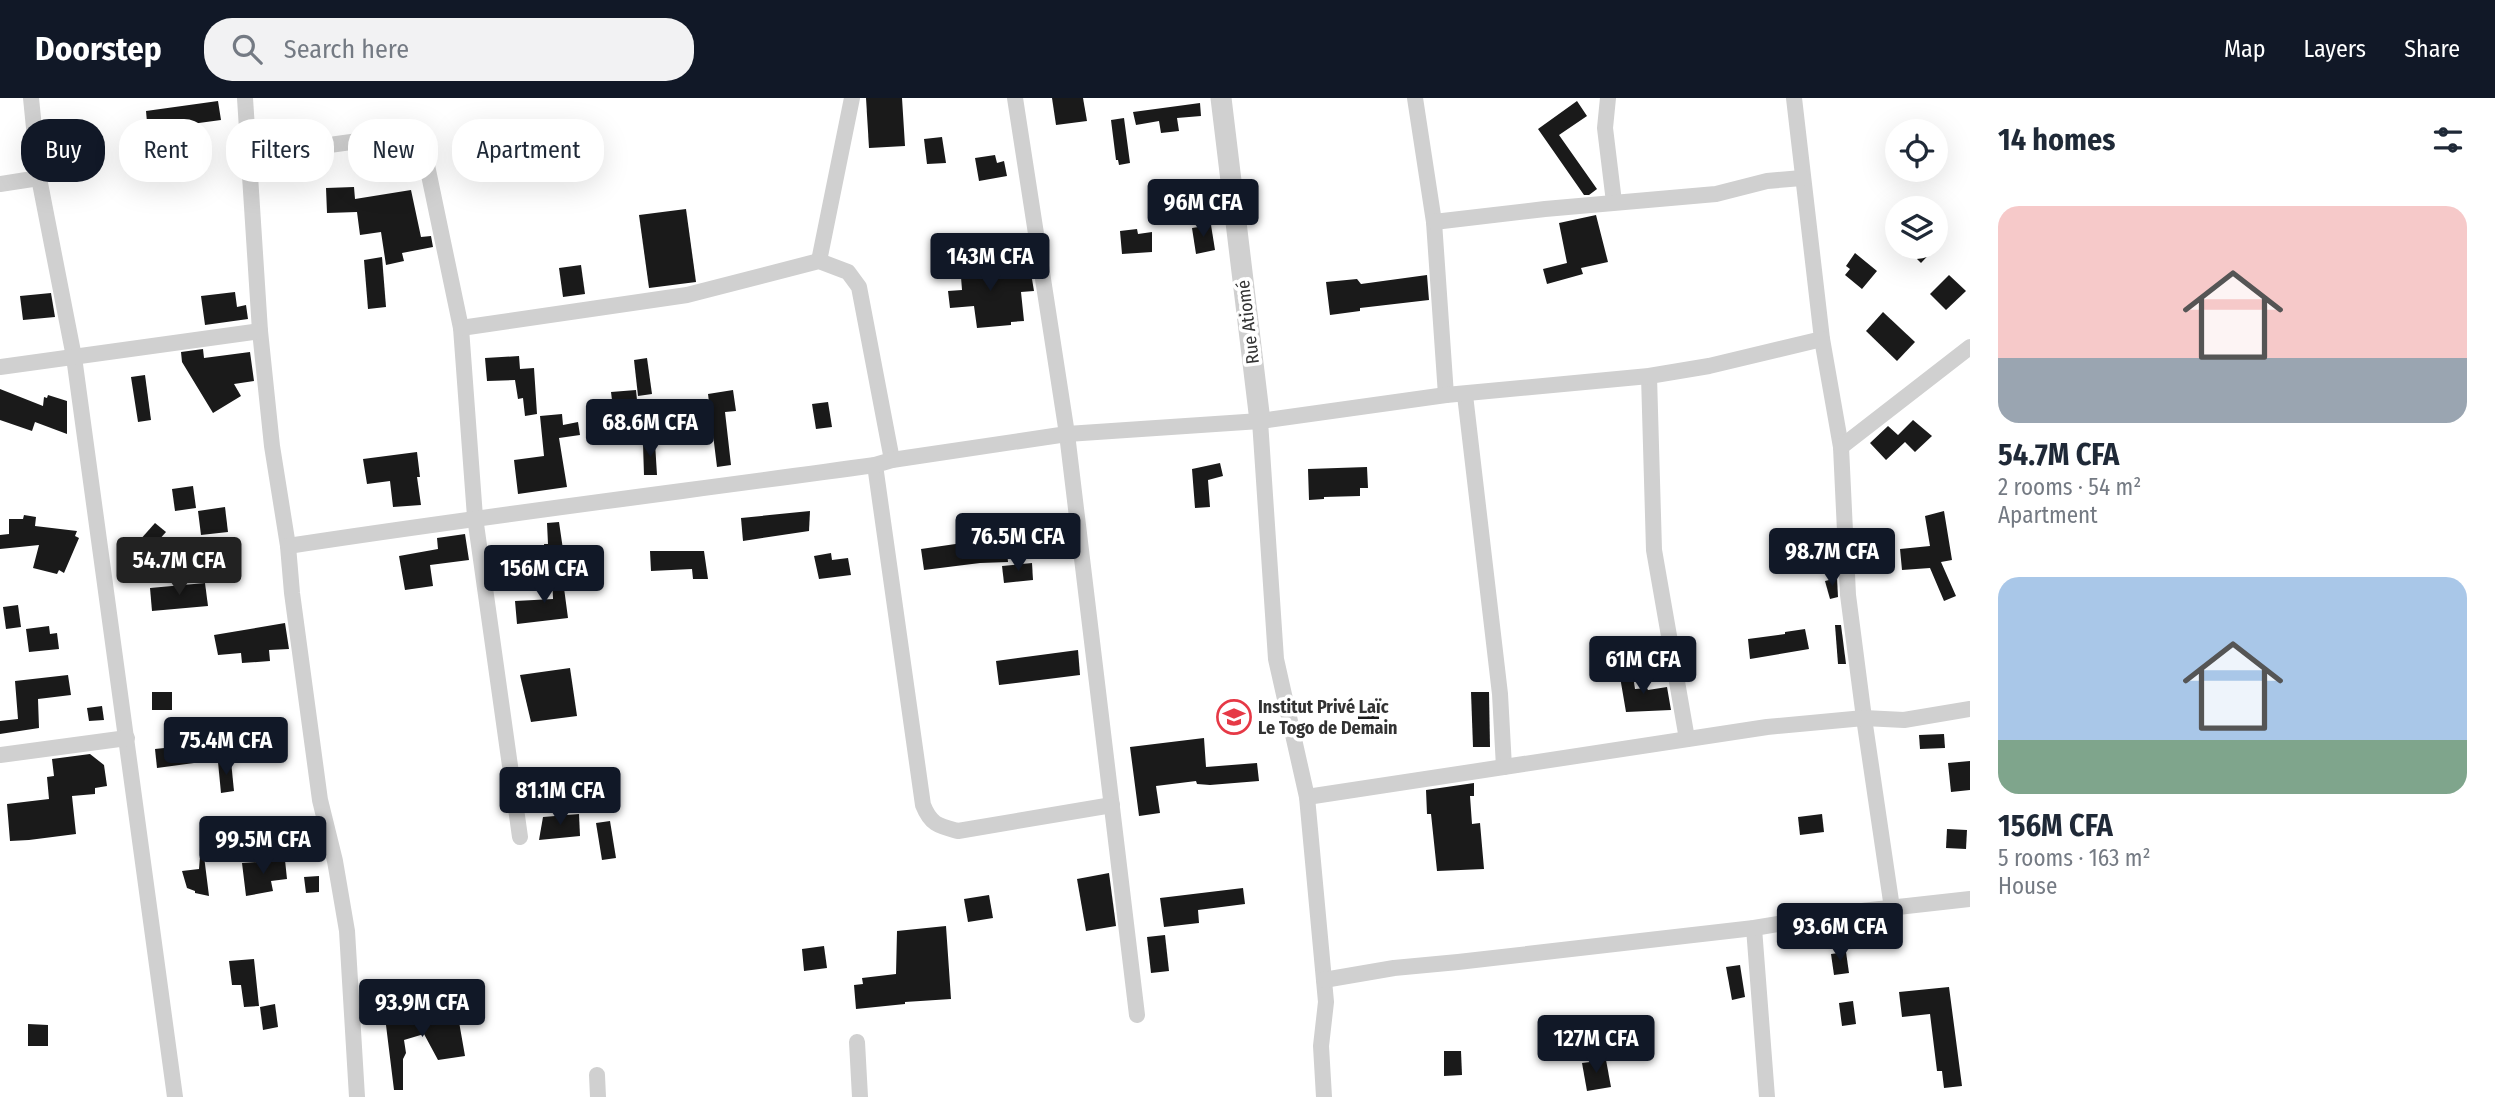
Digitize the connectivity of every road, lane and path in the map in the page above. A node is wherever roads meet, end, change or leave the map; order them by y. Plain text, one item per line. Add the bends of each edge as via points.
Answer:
1 (31, 98) edge
2 (245, 98) edge
3 (852, 98) edge
4 (1016, 98) edge
5 (1221, 98) edge
6 (1415, 98) edge
7 (1608, 98) edge
8 (1794, 98) edge
9 (33, 119) edge
10 (246, 119) edge
11 (334, 144) edge
12 (1802, 178) junction
13 (21, 181) edge
14 (40, 182) edge
15 (251, 182) edge
16 (0, 184) edge
17 (1614, 202) junction
18 (1434, 222) junction
19 (819, 261) junction
20 (461, 328) junction
21 (260, 331) junction
22 (1822, 339) junction
23 (1970, 347) edge
24 (74, 357) junction
25 (0, 367) edge
26 (1649, 376) junction
27 (1446, 395) junction
28 (1465, 395) junction
29 (1260, 421) junction
30 (1067, 434) junction
31 (1841, 447) junction
32 (892, 460) junction
33 (875, 465) junction
34 (475, 517) junction
35 (288, 546) junction
36 (1970, 709) edge
37 (1864, 718) junction
38 (127, 738) junction
39 (1687, 739) junction
40 (0, 754) edge
41 (1504, 767) junction
42 (1307, 797) junction
43 (1112, 805) junction
44 (520, 838) dead end
45 (1970, 899) edge
46 (1892, 908) junction
47 (1754, 928) junction
48 (1324, 980) junction
49 (1137, 1015) dead end
50 (857, 1042) dead end
51 (597, 1075) dead end
52 (175, 1097) edge
53 (357, 1097) edge
54 (597, 1097) edge
55 (860, 1097) edge
56 (1324, 1097) edge
57 (1767, 1097) edge

1 - 9 street
2 - 10 street
3 - 19 street
4 - 30 street
5 - 29 street, Rue Atiomé
6 - 18 street
7 - 17 street via 1605,128
8 - 12 street
11 - 20 street via 402,135 415,140 424,151
12 - 17 street via 1716,194
12 - 22 street
13 - 16 street
14 - 24 street
15 - 21 street
17 - 18 street
18 - 27 street
19 - 20 street via 687,295
19 - 32 street via 848,272 859,287
20 - 34 street
21 - 24 street
21 - 35 street
22 - 26 street
22 - 31 street
23 - 31 street
24 - 25 street
24 - 38 street
26 - 28 street
26 - 39 street via 1654,550
27 - 28 street
27 - 29 street
28 - 41 street via 1500,694
29 - 30 street
29 - 42 street via 1276,659
30 - 32 street
30 - 43 street
31 - 37 street via 1848,595
32 - 33 street
33 - 34 street
33 - 43 street via 928,818 958,831
34 - 35 street
34 - 44 street
35 - 53 street via 320,800 347,931
36 - 37 street via 1904,720
37 - 39 street
37 - 46 street
38 - 40 street
38 - 52 street
39 - 41 street
41 - 42 street
42 - 48 street
43 - 49 street
45 - 46 street
46 - 47 street
47 - 48 street via 1394,968
47 - 57 street
48 - 56 street
50 - 55 street
51 - 54 street

